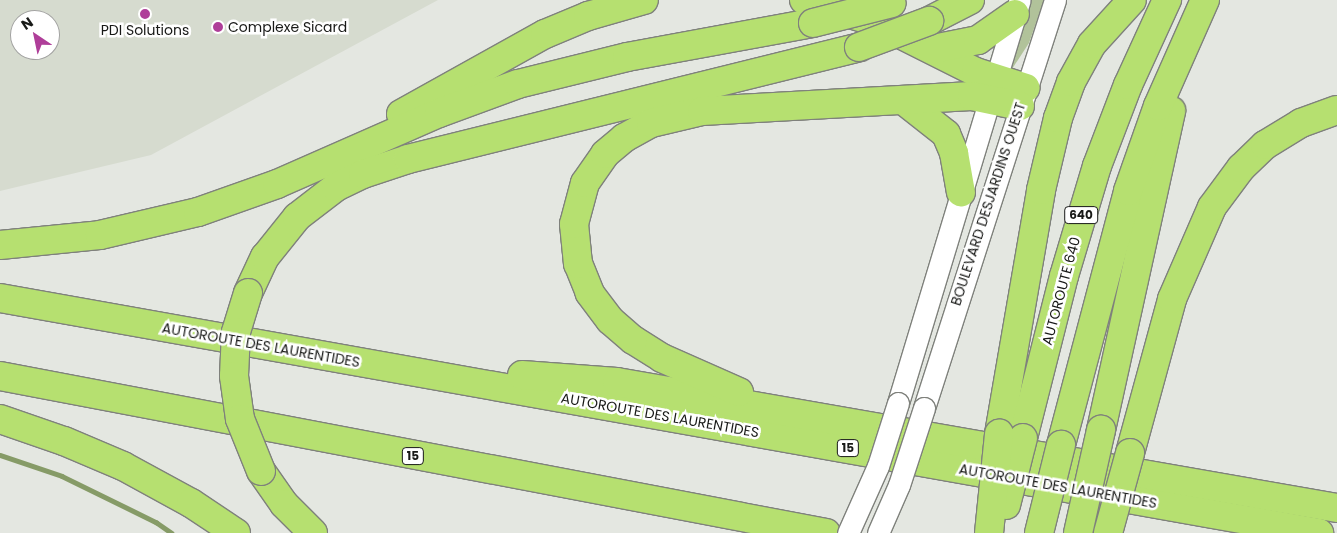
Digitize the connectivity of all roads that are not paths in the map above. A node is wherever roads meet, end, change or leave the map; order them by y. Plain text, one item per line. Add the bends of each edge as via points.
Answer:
1 (644, 0) edge
2 (970, 0) edge
3 (1055, 0) edge
4 (1132, 0) edge
5 (1167, 0) edge
6 (1205, 0) edge
7 (896, 1) edge
8 (1018, 7) edge
9 (808, 11) edge
10 (1189, 32) junction
11 (933, 48) junction
12 (992, 88) junction
13 (1023, 97) junction
14 (903, 100) junction
15 (1337, 110) edge
16 (338, 157) junction
17 (961, 192) junction
18 (0, 245) edge
19 (0, 298) edge
20 (376, 365) junction
21 (0, 376) edge
22 (777, 409) junction
23 (0, 419) edge
24 (1011, 436) junction
25 (1337, 508) edge
26 (236, 533) edge
27 (313, 533) edge
28 (826, 533) edge
29 (848, 533) edge
30 (878, 533) edge
31 (989, 533) edge
32 (999, 533) edge
33 (1039, 533) edge
34 (1078, 533) edge
35 (1108, 533) edge
36 (1319, 533) edge

1 - 16 highway via 588,16 518,48 417,103
2 - 27 highway, bridge via 929,21 859,47 408,159 363,174 329,192 298,217 265,257 248,293 236,332 234,382 242,425 261,471 284,504
3 - 13 street, BOULEVARD DESJARDINS OUEST
4 - 24 highway via 1092,44 1060,110 1041,190
5 - 24 highway, AUTOROUTE 640 / 640 via 1128,85 1097,166
6 - 10 highway, 640
7 - 9 highway, bridge
8 - 11 highway via 978,40
8 - 12 street, BOULEVARD DESJARDINS OUEST
9 - 11 highway via 845,11
9 - 16 highway via 543,77 465,102
10 - 33 highway, 640, bridge via 1158,106 1124,204
10 - 34 highway, bridge
11 - 12 highway
12 - 13 highway
12 - 14 highway
12 - 17 street, BOULEVARD DESJARDINS OUEST
13 - 30 street, BOULEVARD DESJARDINS OUEST, bridge via 899,485
14 - 17 highway via 946,134 954,153
14 - 22 highway via 702,111 666,118 635,130 614,146 598,162 580,193 573,233 578,264 590,293 610,320 633,340 662,358
15 - 35 highway, bridge via 1301,123 1265,145 1241,168 1212,207 1172,299
16 - 18 highway via 240,198 173,219 100,235
17 - 29 street, BOULEVARD DESJARDINS OUEST, bridge via 878,466
19 - 20 highway, AUTOROUTE DES LAURENTIDES / 15
20 - 22 highway via 617,382
20 - 36 highway, AUTOROUTE DES LAURENTIDES / 15
21 - 28 highway, 15
22 - 25 highway
23 - 26 highway via 123,466 191,503
24 - 31 highway, bridge
24 - 32 highway, AUTOROUTE 640 / 640, bridge

